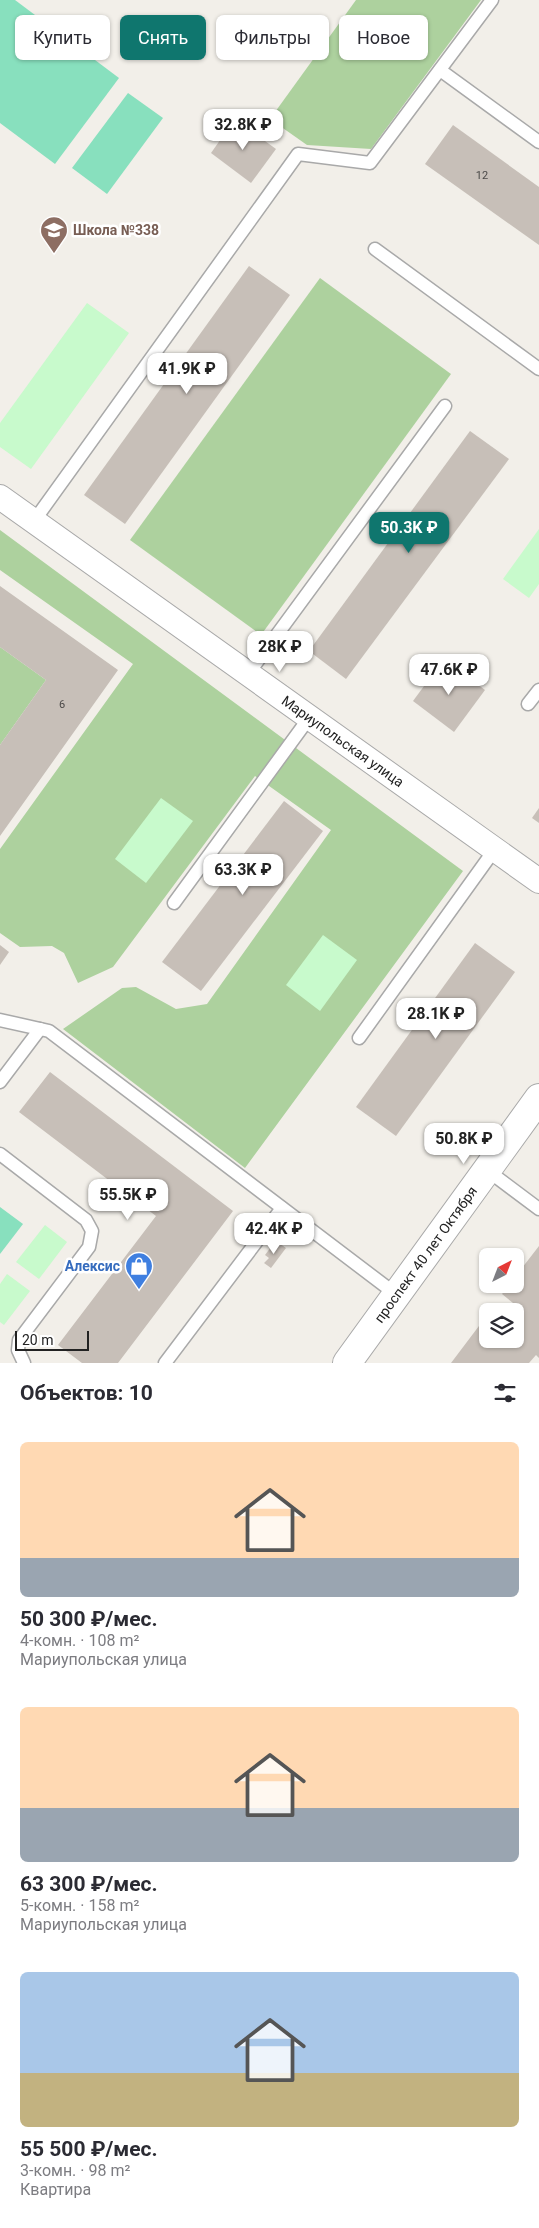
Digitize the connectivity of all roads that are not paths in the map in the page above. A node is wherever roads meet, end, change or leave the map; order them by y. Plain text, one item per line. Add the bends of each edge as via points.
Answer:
1 (492, 0) edge
2 (440, 70) junction
3 (539, 142) edge
4 (375, 249) dead end
5 (539, 369) edge
6 (445, 406) dead end
7 (0, 497) edge
8 (34, 521) junction
9 (248, 674) junction
10 (539, 690) edge
11 (528, 704) dead end
12 (309, 718) junction
13 (495, 849) junction
14 (539, 881) edge
15 (174, 903) dead end
16 (0, 1020) edge
17 (40, 1029) junction
18 (359, 1038) dead end
19 (5, 1068) edge
20 (0, 1082) edge
21 (539, 1098) edge
22 (0, 1154) edge
23 (488, 1170) junction
24 (282, 1208) junction
25 (539, 1209) edge
26 (397, 1295) junction
27 (24, 1363) edge
28 (165, 1363) edge
29 (348, 1363) edge

1 - 2 lane
2 - 3 lane
2 - 8 lane via 370,163 298,154
4 - 5 lane
6 - 9 lane
7 - 8 street, Мариупольская улица
8 - 9 street, Мариупольская улица
9 - 12 street, Мариупольская улица
10 - 11 lane
12 - 13 street, Мариупольская улица
12 - 15 lane
13 - 14 street, Мариупольская улица
13 - 18 lane
16 - 17 lane
17 - 19 lane
17 - 24 lane via 49,1031
19 - 20 lane
21 - 23 street, проспект 40 лет Октября
22 - 27 lane via 86,1220 92,1231 89,1247 21,1336 18,1350
23 - 25 lane
23 - 26 street, проспект 40 лет Октября
24 - 26 lane
24 - 28 lane
26 - 29 street, проспект 40 лет Октября

